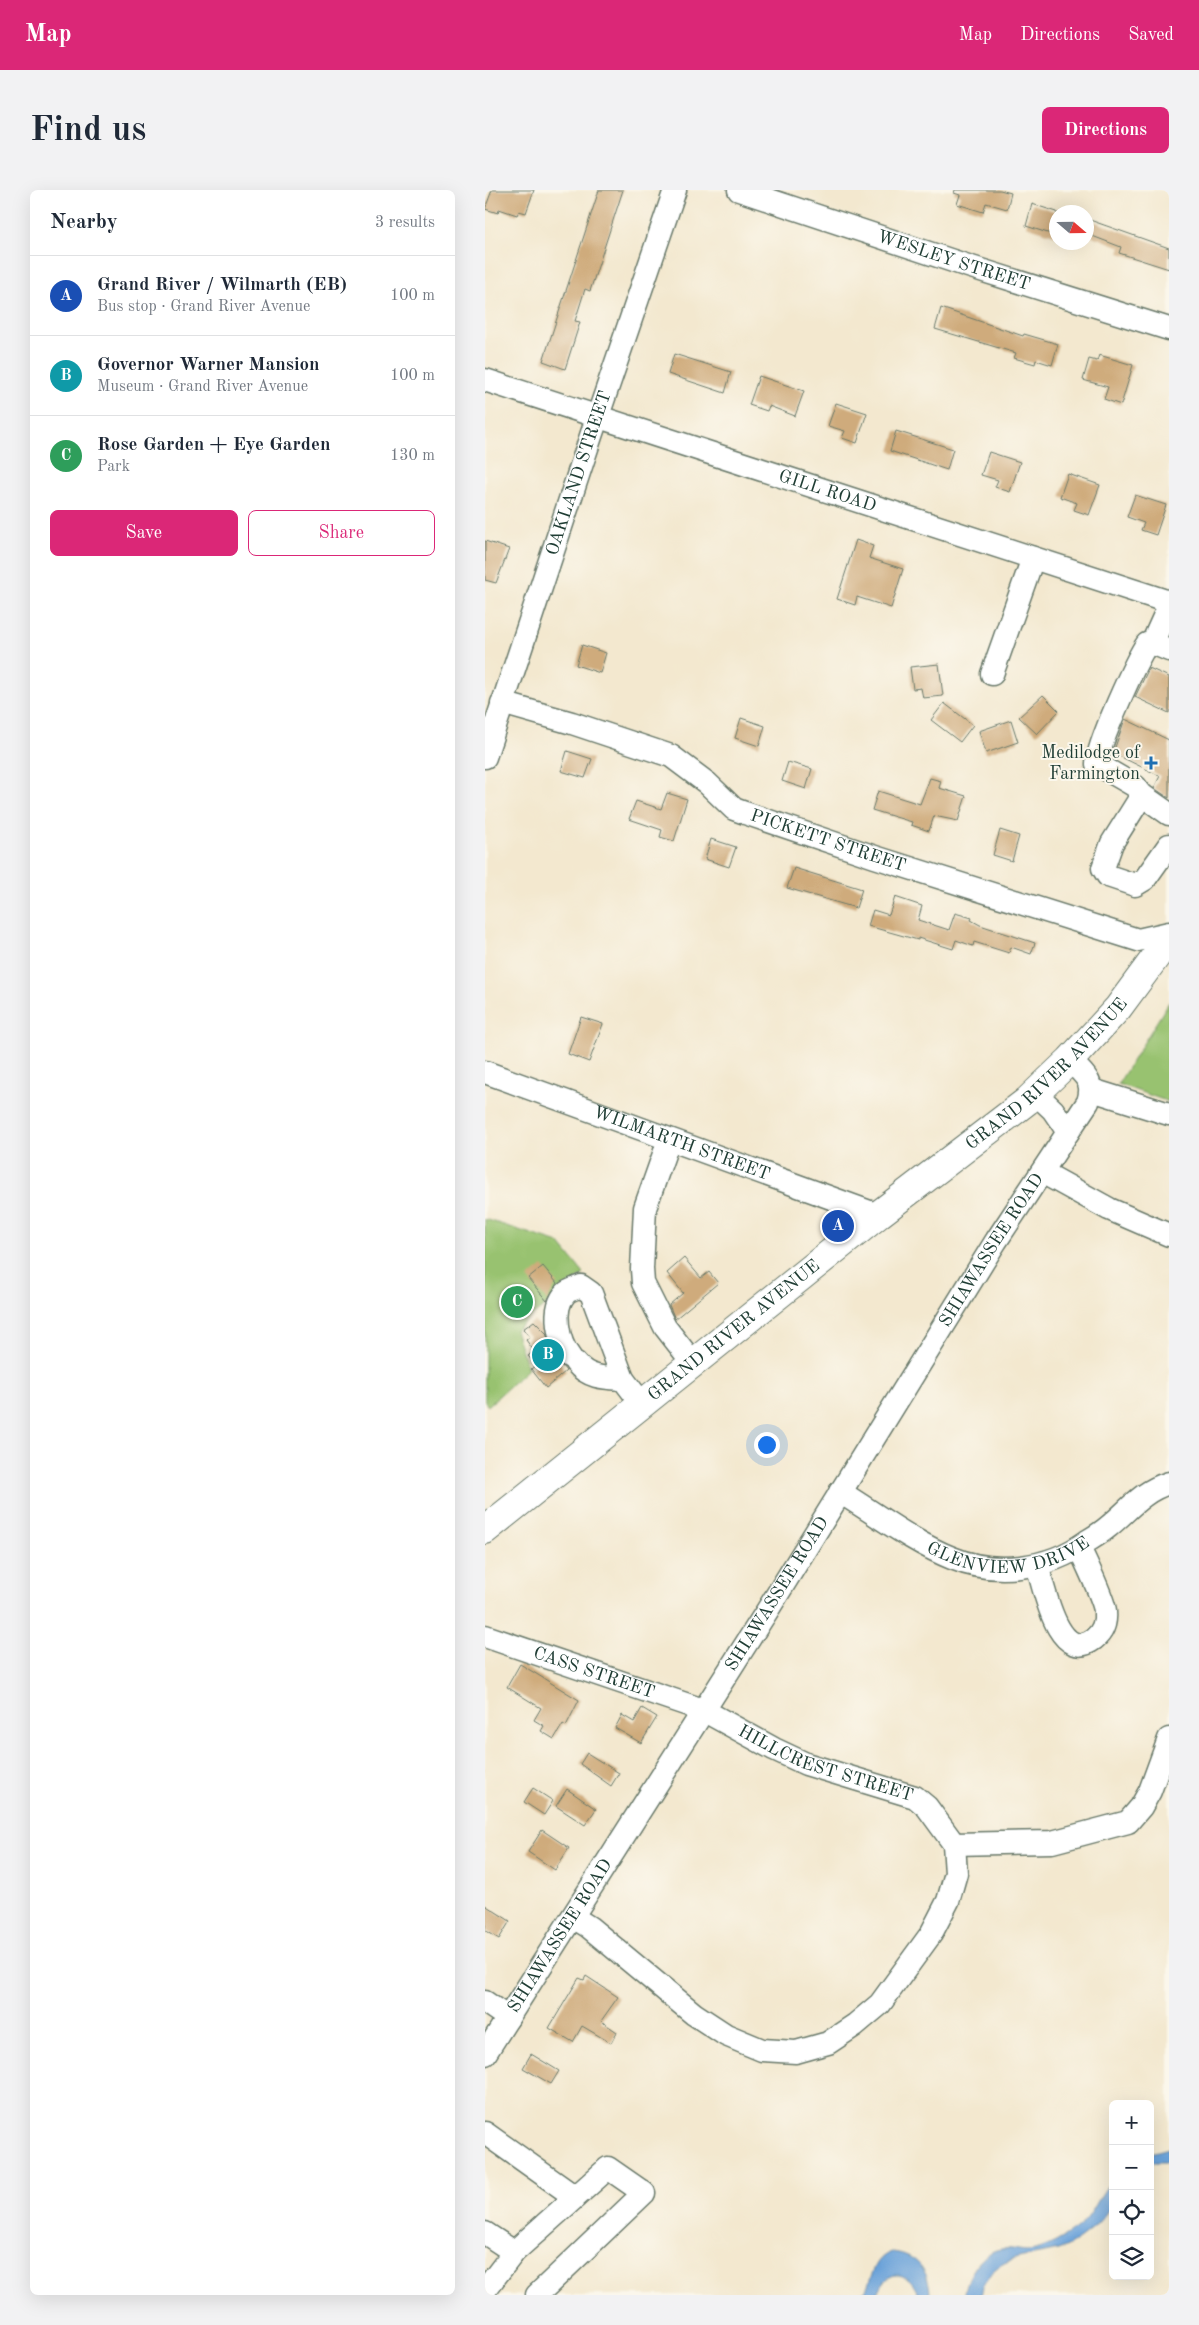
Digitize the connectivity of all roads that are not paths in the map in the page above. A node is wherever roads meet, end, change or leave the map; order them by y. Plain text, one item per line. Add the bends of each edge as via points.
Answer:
1 (675, 190) edge
2 (739, 190) edge
3 (1169, 329) edge
4 (485, 380) edge
5 (597, 417) junction
6 (1033, 558) junction
7 (1169, 604) edge
8 (1163, 647) edge
9 (992, 674) dead end
10 (502, 703) junction
11 (485, 757) edge
12 (1142, 795) junction
13 (1169, 814) edge
14 (1169, 845) edge
15 (1169, 933) edge
16 (1169, 939) edge
17 (1070, 1060) junction
18 (485, 1072) edge
19 (1092, 1090) junction
20 (1035, 1093) junction
21 (1169, 1114) edge
22 (1068, 1132) junction
23 (669, 1140) junction
24 (1042, 1172) junction
25 (878, 1215) junction
26 (1169, 1235) edge
27 (693, 1363) junction
28 (623, 1379) junction
29 (642, 1404) junction
30 (1169, 1483) edge
31 (841, 1492) junction
32 (485, 1530) edge
33 (1079, 1547) junction
34 (1037, 1565) junction
35 (485, 1636) edge
36 (703, 1710) junction
37 (1169, 1739) edge
38 (954, 1844) junction
39 (573, 1917) junction
40 (485, 2002) edge
41 (508, 2018) junction
42 (485, 2054) edge
43 (485, 2133) edge
44 (575, 2197) junction
45 (485, 2233) edge
46 (514, 2252) junction
47 (485, 2290) edge
48 (537, 2295) edge

1 - 5 street, OAKLAND STREET
2 - 3 street, WESLEY STREET
4 - 5 street, GILL ROAD
5 - 6 street, GILL ROAD
5 - 10 street, OAKLAND STREET
6 - 7 street, GILL ROAD
6 - 9 street
7 - 8 street via 1155,637
8 - 12 street via 1147,644 1138,656 1097,759 1097,764 1135,786
10 - 11 street, OAKLAND STREET
10 - 15 street, PICKETT STREET via 671,756 707,783 734,809 1138,940
12 - 13 street
12 - 14 street via 1112,843 1103,868 1108,876 1135,885 1145,879
16 - 17 main road, GRAND RIVER AVENUE via 1118,1008
17 - 19 street
17 - 20 main road, GRAND RIVER AVENUE
18 - 23 street, WILMARTH STREET
19 - 21 street
19 - 22 street, SHIAWASSEE ROAD
20 - 22 street via 1053,1110
20 - 25 main road, GRAND RIVER AVENUE
22 - 24 street, SHIAWASSEE ROAD
23 - 25 street, WILMARTH STREET
23 - 27 street via 645,1208 641,1269 643,1283 665,1327
24 - 26 street via 1109,1209
24 - 31 street, SHIAWASSEE ROAD
25 - 27 main road, GRAND RIVER AVENUE
27 - 29 main road, GRAND RIVER AVENUE
28 - 28 street via 589,1374 564,1349 558,1308 566,1293 581,1286 591,1293
28 - 29 street
29 - 32 main road, GRAND RIVER AVENUE
30 - 33 street, GLENVIEW DRIVE via 1155,1487 1133,1502 1108,1527
31 - 34 street, GLENVIEW DRIVE via 953,1559 1009,1568
31 - 36 street, SHIAWASSEE ROAD
33 - 34 street, GLENVIEW DRIVE
33 - 34 street via 1105,1610 1105,1624 1092,1641 1080,1645 1069,1642 1062,1635
35 - 36 street, CASS STREET
36 - 38 street, HILLCREST STREET via 806,1764 915,1797 932,1813
36 - 39 street, SHIAWASSEE ROAD
37 - 38 street via 1150,1791 1128,1822 1052,1842
38 - 39 street via 956,1874 949,1901 931,1934 880,2004 828,2043 796,2052 762,2050 726,2035 694,2014
39 - 41 street, SHIAWASSEE ROAD
40 - 41 street
41 - 42 street, SHIAWASSEE ROAD
43 - 44 street
44 - 46 street
44 - 48 street via 608,2168 644,2193
45 - 46 street
46 - 47 street

